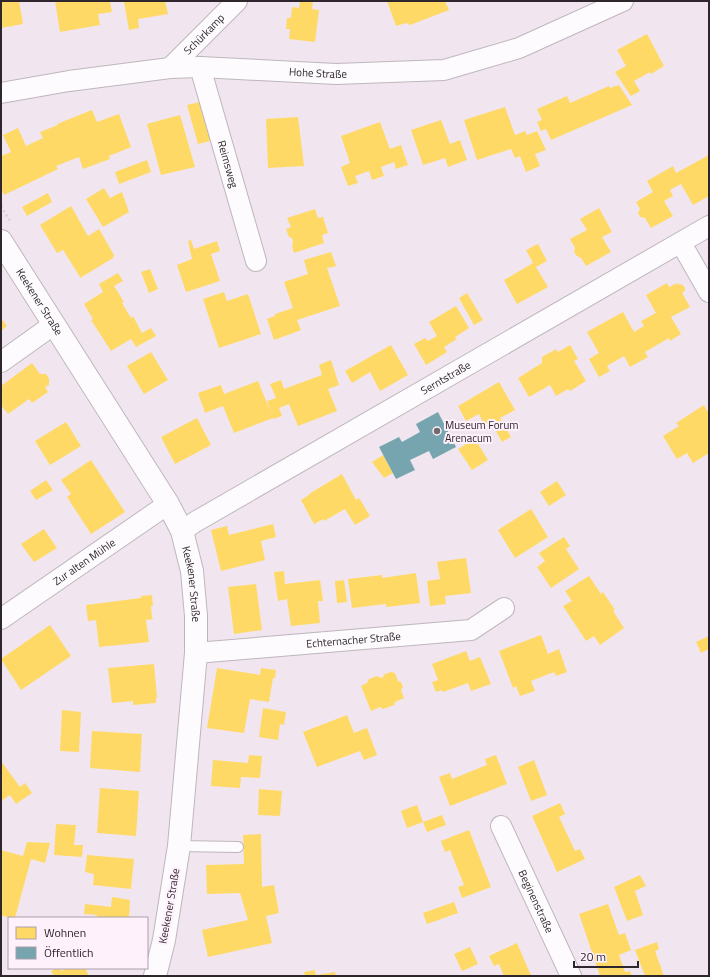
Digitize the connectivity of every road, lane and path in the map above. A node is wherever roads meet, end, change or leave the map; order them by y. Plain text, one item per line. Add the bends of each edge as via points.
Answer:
1 (237, 1) edge
2 (623, 1) edge
3 (200, 67) junction
4 (170, 68) junction
5 (1, 93) edge
6 (1, 206) edge
7 (709, 226) edge
8 (7, 233) edge
9 (680, 242) junction
10 (256, 261) dead end
11 (709, 292) edge
12 (53, 324) junction
13 (1, 362) edge
14 (168, 504) junction
15 (182, 531) junction
16 (504, 608) dead end
17 (1, 620) edge
18 (196, 653) junction
19 (501, 826) dead end
20 (179, 846) junction
21 (238, 847) dead end
22 (155, 976) edge
23 (571, 976) edge

1 - 4 street, Schürkamp
2 - 3 street, Hohe Straße via 519,48 444,70 336,74
3 - 4 street, Hohe Straße
3 - 10 street, Reimsweg
4 - 5 street, Hohe Straße
6 - 8 path
7 - 9 street, Serntstraße
8 - 12 main road, Keekener Straße
9 - 11 street
9 - 15 street, Serntstraße
12 - 13 street
12 - 14 main road, Keekener Straße
14 - 15 main road, Keekener Straße
14 - 17 street, Zur alten Mühle
15 - 18 main road, Keekener Straße via 192,571
16 - 18 street, Echternacher Straße via 471,630
18 - 20 main road, Keekener Straße
19 - 23 street, Beginenstraße
20 - 21 lane
20 - 22 main road, Keekener Straße via 164,940

